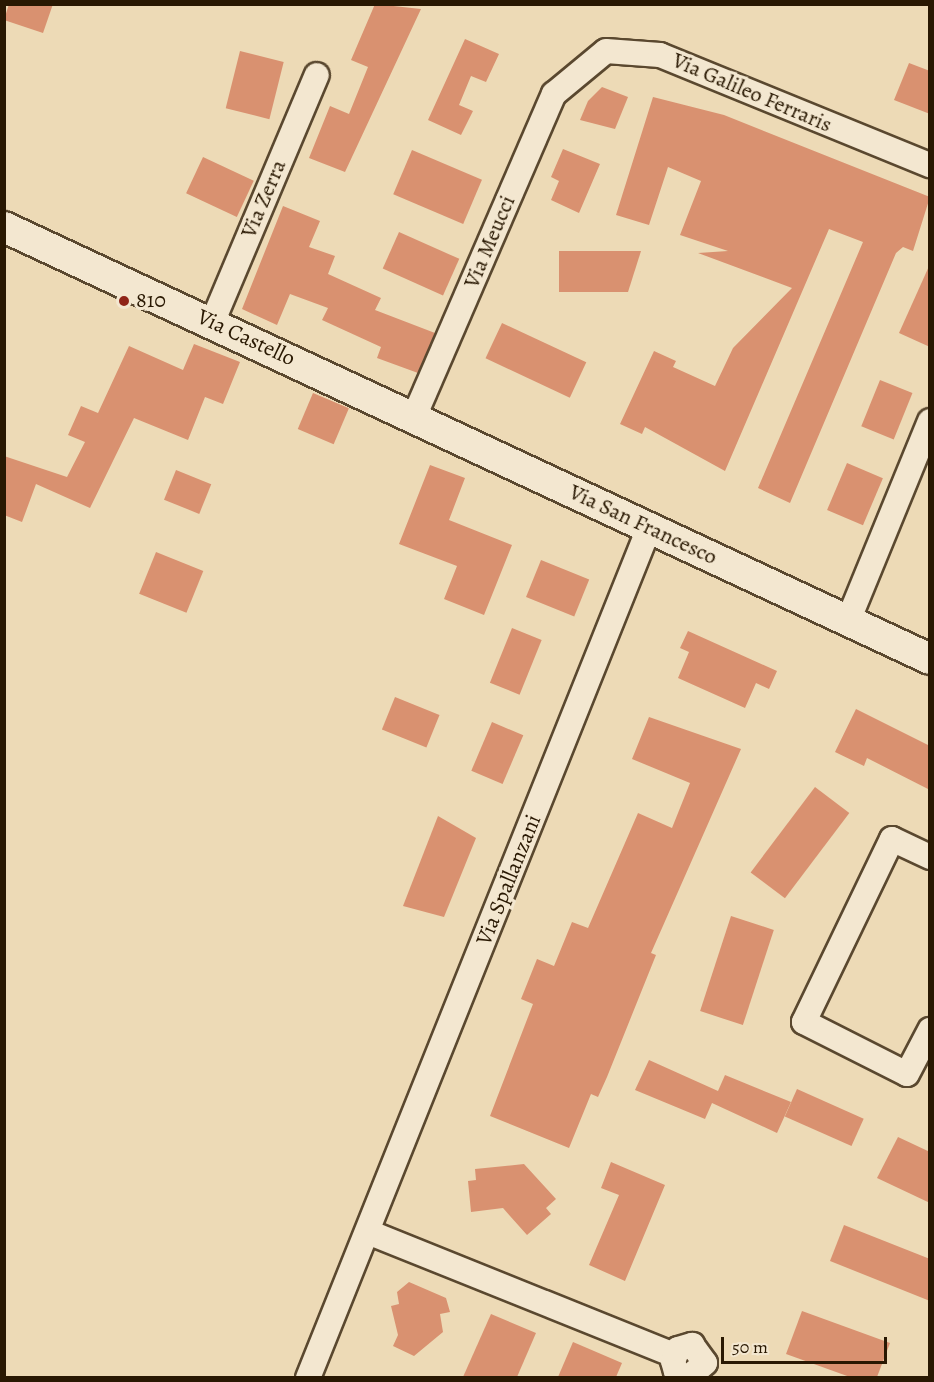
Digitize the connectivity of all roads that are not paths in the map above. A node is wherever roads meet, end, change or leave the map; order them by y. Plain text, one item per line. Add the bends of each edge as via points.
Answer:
1 (576, 73) joint
2 (317, 75) dead end
3 (930, 165) edge
4 (4, 227) edge
5 (212, 323) junction
6 (357, 389) joint
7 (414, 417) junction
8 (930, 421) edge
9 (649, 528) junction
10 (848, 621) junction
11 (930, 659) edge
12 (930, 857) edge
13 (930, 1029) edge
14 (368, 1232) junction
15 (308, 1377) edge
16 (688, 1377) edge

1 - 3 street, Via Galileo Ferraris via 606,51 660,55
1 - 7 street, Via Meucci via 554,94
2 - 5 street, Via Zerra
4 - 5 street, Via Castello
5 - 6 street, Via Castello
6 - 7 street, Via San Francesco
7 - 9 street, Via San Francesco
8 - 10 street
9 - 10 street, Via San Francesco
9 - 14 street, Via Spallanzani
10 - 11 street, Via San Francesco
12 - 13 street via 892,839 804,1022 907,1074
14 - 15 street, Via Spallanzani
14 - 16 street via 674,1355 676,1372

